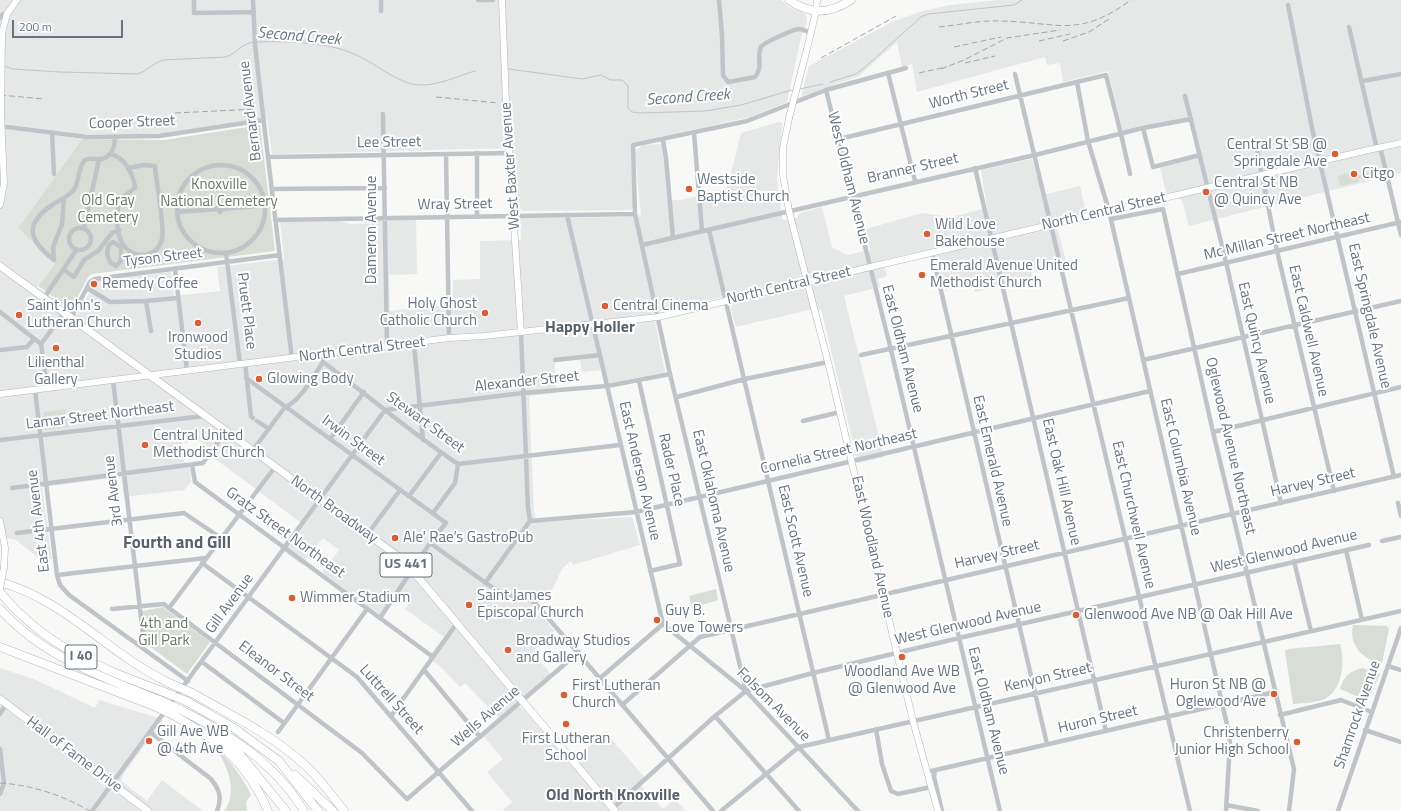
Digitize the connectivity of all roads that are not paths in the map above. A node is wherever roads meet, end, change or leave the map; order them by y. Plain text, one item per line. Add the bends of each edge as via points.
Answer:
1 (17, 0) edge
2 (194, 0) edge
3 (381, 0) edge
4 (478, 0) edge
5 (493, 0) edge
6 (502, 0) edge
7 (719, 0) edge
8 (790, 0) edge
9 (817, 0) edge
10 (851, 0) edge
11 (254, 1) edge
12 (1288, 5) dead end
13 (381, 11) dead end
14 (254, 12) junction
15 (816, 12) junction
16 (7, 14) junction
17 (0, 18) edge
18 (1349, 27) dead end
19 (811, 33) junction
20 (906, 68) dead end
21 (888, 73) junction
22 (1015, 74) dead end
23 (1401, 74) edge
24 (1362, 81) junction
25 (1077, 82) junction
26 (826, 90) junction
27 (1020, 94) junction
28 (1185, 96) dead end
29 (383, 114) dead end
30 (1191, 119) junction
31 (264, 120) junction
32 (901, 125) junction
33 (1, 126) edge
34 (1143, 128) junction
35 (52, 133) junction
36 (694, 133) junction
37 (1121, 134) junction
38 (115, 137) junction
39 (839, 139) junction
40 (662, 140) junction
41 (1088, 141) junction
42 (1401, 144) edge
43 (1256, 145) dead end
44 (1378, 148) junction
45 (477, 153) junction
46 (510, 153) junction
47 (110, 154) junction
48 (446, 154) junction
49 (1035, 155) junction
50 (1200, 155) junction
51 (384, 156) junction
52 (269, 157) junction
53 (99, 159) junction
54 (1320, 162) junction
55 (128, 168) junction
56 (975, 168) junction
57 (54, 174) dead end
58 (1130, 174) dead end
59 (1262, 176) junction
60 (915, 181) junction
61 (385, 188) junction
62 (1208, 188) junction
63 (272, 189) junction
64 (852, 196) junction
65 (64, 199) junction
66 (0, 205) edge
67 (265, 205) junction
68 (789, 210) junction
69 (1109, 211) junction
70 (176, 212) junction
71 (635, 214) junction
72 (567, 215) junction
73 (514, 216) junction
74 (446, 217) junction
75 (477, 217) junction
76 (386, 218) junction
77 (1111, 219) junction
78 (275, 220) junction
79 (1400, 222) edge
80 (1052, 224) junction
81 (84, 228) junction
82 (119, 230) junction
83 (709, 230) junction
84 (702, 231) junction
85 (1401, 235) edge
86 (1338, 237) junction
87 (673, 238) junction
88 (992, 239) junction
89 (642, 245) junction
90 (122, 246) junction
91 (77, 249) junction
92 (1277, 251) junction
93 (932, 252) junction
94 (226, 253) junction
95 (280, 255) junction
96 (227, 262) junction
97 (1226, 262) junction
98 (0, 266) edge
99 (869, 266) junction
100 (175, 269) junction
101 (64, 270) junction
102 (1178, 274) junction
103 (807, 282) junction
104 (87, 288) junction
105 (44, 298) junction
106 (178, 298) junction
107 (1129, 298) junction
108 (146, 301) junction
109 (726, 301) junction
110 (1401, 301) edge
111 (1072, 310) junction
112 (0, 312) edge
113 (1356, 312) junction
114 (64, 313) junction
115 (658, 317) junction
116 (71, 318) junction
117 (593, 323) junction
118 (1011, 323) junction
119 (1295, 326) junction
120 (151, 331) dead end
121 (521, 332) junction
122 (951, 336) junction
123 (449, 338) junction
124 (1243, 338) junction
125 (34, 339) junction
126 (41, 344) junction
127 (414, 344) junction
128 (387, 346) junction
129 (1194, 348) junction
130 (0, 350) edge
131 (890, 350) junction
132 (323, 354) junction
133 (600, 355) junction
134 (861, 355) dead end
135 (292, 358) junction
136 (556, 360) dead end
137 (1143, 360) junction
138 (323, 362) junction
139 (828, 362) junction
140 (242, 363) junction
141 (187, 371) junction
142 (670, 374) junction
143 (150, 375) junction
144 (246, 378) junction
145 (745, 379) junction
146 (113, 380) junction
147 (639, 381) junction
148 (607, 386) junction
149 (1401, 387) edge
150 (47, 388) junction
151 (35, 390) junction
152 (1150, 391) junction
153 (364, 392) junction
154 (523, 393) junction
155 (0, 394) edge
156 (1375, 394) junction
157 (677, 397) junction
158 (1094, 404) junction
159 (421, 406) junction
160 (285, 407) junction
161 (1314, 408) junction
162 (385, 410) junction
163 (840, 412) junction
164 (204, 416) junction
165 (1034, 419) junction
166 (1262, 420) junction
167 (803, 421) dead end
168 (119, 426) junction
169 (269, 429) junction
170 (226, 431) junction
171 (1213, 432) junction
172 (974, 433) junction
173 (41, 435) junction
174 (330, 439) junction
175 (0, 440) edge
176 (423, 440) junction
177 (620, 445) junction
178 (913, 447) junction
179 (252, 450) junction
180 (441, 453) junction
181 (352, 455) junction
182 (527, 455) junction
183 (852, 461) junction
184 (458, 464) junction
185 (192, 465) junction
186 (274, 467) junction
187 (124, 474) junction
188 (1401, 475) edge
189 (1394, 477) junction
190 (769, 481) junction
191 (46, 484) junction
192 (12, 488) dead end
193 (400, 490) junction
194 (1334, 491) junction
195 (408, 496) junction
196 (700, 496) junction
197 (320, 499) junction
198 (1281, 503) junction
199 (1398, 503) dead end
200 (667, 504) junction
201 (636, 512) junction
202 (433, 513) junction
203 (239, 514) junction
204 (1234, 514) junction
205 (1401, 516) edge
206 (130, 520) junction
207 (530, 520) junction
208 (0, 521) edge
209 (1181, 525) junction
210 (51, 529) junction
211 (17, 533) dead end
212 (367, 535) junction
213 (221, 538) junction
214 (1126, 538) junction
215 (1401, 538) edge
216 (1382, 541) dead end
217 (430, 543) junction
218 (1369, 545) dead end
219 (285, 548) junction
220 (1346, 550) junction
221 (1064, 552) junction
222 (206, 558) junction
223 (1294, 561) junction
224 (202, 563) junction
225 (135, 566) junction
226 (1004, 566) junction
227 (412, 570) junction
228 (650, 571) junction
229 (1247, 572) junction
230 (57, 575) junction
231 (945, 580) junction
232 (0, 582) edge
233 (485, 583) junction
234 (1195, 584) junction
235 (0, 591) edge
236 (883, 594) junction
237 (250, 596) junction
238 (1140, 596) junction
239 (140, 606) junction
240 (0, 608) edge
241 (169, 608) junction
242 (112, 609) dead end
243 (367, 609) junction
244 (1078, 611) junction
245 (1401, 611) edge
246 (800, 614) junction
247 (380, 618) junction
248 (1362, 620) junction
249 (457, 623) junction
250 (663, 624) junction
251 (1018, 626) junction
252 (1401, 628) edge
253 (731, 630) junction
254 (1311, 631) junction
255 (959, 638) junction
256 (216, 642) junction
257 (1264, 642) junction
258 (138, 646) junction
259 (690, 646) junction
260 (0, 647) edge
261 (579, 652) junction
262 (897, 653) junction
263 (1211, 654) junction
264 (331, 658) junction
265 (432, 658) junction
266 (202, 662) junction
267 (1156, 666) junction
268 (1388, 666) junction
269 (424, 670) junction
270 (1401, 670) edge
271 (814, 672) junction
272 (599, 678) junction
273 (1094, 680) junction
274 (188, 681) junction
275 (746, 691) junction
276 (1275, 692) junction
277 (1035, 694) junction
278 (0, 699) edge
279 (522, 701) junction
280 (156, 703) junction
281 (298, 703) junction
282 (6, 704) junction
283 (1223, 704) junction
284 (622, 705) junction
285 (975, 707) junction
286 (1372, 712) junction
287 (177, 713) junction
288 (0, 714) edge
289 (189, 714) junction
290 (1280, 715) junction
291 (392, 716) junction
292 (715, 716) junction
293 (1168, 717) junction
294 (913, 721) junction
295 (284, 723) junction
296 (876, 729) junction
297 (1365, 730) junction
298 (1106, 731) junction
299 (150, 732) junction
300 (278, 732) dead end
301 (480, 737) junction
302 (829, 740) junction
303 (1401, 742) edge
304 (1047, 744) junction
305 (799, 746) junction
306 (0, 749) edge
307 (668, 758) junction
308 (987, 758) junction
309 (279, 761) junction
310 (935, 770) junction
311 (927, 772) junction
312 (440, 773) junction
313 (765, 774) junction
314 (113, 784) junction
315 (931, 787) junction
316 (0, 794) edge
317 (407, 799) joint
318 (1226, 805) junction
319 (330, 809) edge
320 (613, 810) edge
321 (92, 811) edge
322 (148, 811) edge
323 (217, 811) edge
324 (268, 811) edge
325 (286, 811) edge
326 (304, 811) edge
327 (318, 811) edge
328 (344, 811) edge
329 (472, 811) edge
330 (713, 811) edge
331 (720, 811) edge
332 (799, 811) edge
333 (858, 811) edge
334 (938, 811) edge
335 (942, 811) edge
336 (1000, 811) edge
337 (1190, 811) edge
338 (1226, 811) edge
339 (1258, 811) edge
340 (1289, 811) edge
341 (1338, 811) edge

1 - 16 main road
2 - 14 street via 194,13
3 - 13 street
4 - 5 street
6 - 46 main road, West Baxter Avenue
7 - 19 street via 723,75 725,80 732,83 755,77 760,67 760,50 764,44 794,30
8 - 15 highway
9 - 15 main road
10 - 15 highway via 830,11
11 - 14 street, Bernard Avenue
12 - 54 street, East Springdale Avenue
14 - 31 street, Bernard Avenue
15 - 19 main road
16 - 17 street
16 - 33 main road, bridge via 2,33
18 - 24 street
19 - 68 main road, East Woodland Avenue, bridge via 783,148 783,175
20 - 21 street
21 - 26 street
21 - 32 street
22 - 27 street, East Churchwell Avenue
23 - 24 street
24 - 44 street
25 - 27 street, Worth Street
25 - 37 street, Worth Street via 1106,75
25 - 41 street, East Columbia Avenue
26 - 36 street via 747,121
26 - 39 street, West Oldham Avenue
27 - 32 street, Worth Street
27 - 49 street, East Churchwell Avenue
28 - 30 street, East Quincy Avenue
29 - 51 street, Dameron Avenue
30 - 34 street, Branner Street
30 - 50 street, East Quincy Avenue
31 - 38 street, Cooper Street via 159,136
31 - 52 street, Bernard Avenue
32 - 39 street, Worth Street
32 - 60 street
33 - 35 street, Cooper Street
33 - 66 main road via 4,183
34 - 37 street, Branner Street
34 - 50 street via 1153,167
35 - 38 street, Cooper Street
35 - 57 street
36 - 40 street
36 - 84 street
37 - 41 street, Branner Street
37 - 58 street
38 - 47 street
39 - 64 street, West Oldham Avenue
40 - 71 street, East Oklahoma Avenue via 633,145
40 - 87 street
41 - 49 street, Branner Street
41 - 69 street, East Columbia Avenue
42 - 44 main road, North Central Street
43 - 59 street, East Caldwell Avenue
44 - 54 main road, North Central Street
44 - 79 street
45 - 46 street, Lee Street
45 - 48 street, Lee Street
45 - 75 street
46 - 73 main road, West Baxter Avenue
47 - 53 street
47 - 55 street via 117,156
48 - 51 street, Lee Street
48 - 74 street
49 - 56 street, Branner Street
49 - 80 street, East Churchwell Avenue
50 - 62 street, East Quincy Avenue
51 - 52 street, Lee Street
51 - 61 street, Dameron Avenue
52 - 63 street, Bernard Avenue
53 - 65 street via 93,157 84,161 76,187
53 - 81 street
54 - 59 main road, North Central Street
54 - 86 street, East Springdale Avenue
55 - 82 street via 136,188 120,201
55 - 90 street via 155,166 163,237 157,248 145,255 134,254
56 - 60 street, Branner Street
56 - 88 street, East Oak Hill Avenue
59 - 62 main road, North Central Street
59 - 92 street, East Caldwell Avenue
60 - 64 street, Branner Street
61 - 63 street
61 - 76 street, Dameron Avenue
62 - 69 main road, North Central Street
62 - 97 street, East Quincy Avenue
63 - 78 street, Bernard Avenue
64 - 68 street, Branner Street
64 - 99 street, West Oldham Avenue
65 - 65 street via 62,224 53,247 54,260 35,241 32,228 41,214
67 - 70 street via 223,209 220,212 218,209
67 - 70 street via 260,189 250,176 231,166 214,165 199,171 186,181 178,196
67 - 94 street via 262,225 255,237 245,246
68 - 83 street, Branner Street
68 - 103 main road, East Woodland Avenue
69 - 77 street, East Columbia Avenue
69 - 80 main road, North Central Street
70 - 94 street via 182,231 195,245 207,251
71 - 72 street, Wray Street
71 - 89 street, East Oklahoma Avenue
72 - 73 street, Wray Street
72 - 117 street, East Anderson Avenue
73 - 75 street, Wray Street
73 - 121 main road, West Baxter Avenue
74 - 75 street, Wray Street
74 - 76 street, Wray Street
74 - 123 street
76 - 78 street, Wray Street
76 - 128 street, Dameron Avenue
77 - 102 street, Oglewood Avenue Northeast via 1163,210
77 - 107 street, East Columbia Avenue
78 - 95 street, Bernard Avenue
79 - 85 street
79 - 86 street, Mc Millan Street Northeast
80 - 88 main road, North Central Street
80 - 111 street, East Churchwell Avenue
81 - 91 street via 89,232 90,242 87,247
81 - 91 street via 77,228 70,235 72,245
82 - 90 street
82 - 101 street via 112,233 98,251 84,260 74,277
83 - 84 street, Branner Street
83 - 109 street, East Scott Avenue
84 - 87 street, Branner Street
86 - 92 street, Mc Millan Street Northeast
86 - 113 street, East Springdale Avenue
87 - 89 street, Branner Street
88 - 93 main road, North Central Street
88 - 118 street, East Oak Hill Avenue
89 - 115 street, East Oklahoma Avenue
90 - 90 street via 121,261 118,265 113,265 108,259 107,249 113,242
91 - 101 street
92 - 97 street, Mc Millan Street Northeast
92 - 119 street, East Caldwell Avenue
93 - 99 main road, North Central Street
93 - 122 street, East Emerald Avenue
94 - 96 street, Pruett Place
95 - 96 street, Tyson Street
95 - 135 street, Bernard Avenue
96 - 100 street, Tyson Street
96 - 140 street, Pruett Place
97 - 102 street, Mc Millan Street Northeast
97 - 124 street, East Quincy Avenue
98 - 105 main road, North Broadway / US 441
99 - 103 main road, North Central Street
99 - 131 street, East Oldham Avenue
100 - 104 street, Tyson Street via 95,279
100 - 106 street
101 - 105 street
102 - 129 street, Oglewood Avenue Northeast
103 - 109 main road, North Central Street
103 - 139 main road, East Woodland Avenue
104 - 108 street via 110,302
104 - 116 street, Tyson Street
105 - 114 main road, North Broadway / US 441
106 - 108 street
106 - 141 street
107 - 111 street
107 - 137 street, East Columbia Avenue
108 - 120 street
109 - 115 main road, North Central Street
109 - 145 street, East Scott Avenue
110 - 113 street
111 - 118 street
111 - 158 street, East Churchwell Avenue
112 - 125 street
113 - 119 street
113 - 156 street, East Springdale Avenue
114 - 116 main road, North Broadway / US 441
114 - 126 street
115 - 117 main road, North Central Street
115 - 142 street, East Oklahoma Avenue
116 - 143 main road, North Broadway / US 441
117 - 121 main road, North Central Street
117 - 133 street, East Anderson Avenue
118 - 122 street
118 - 165 street, East Oak Hill Avenue
119 - 124 street
119 - 161 street, East Caldwell Avenue
121 - 123 main road, North Central Street
121 - 154 street
122 - 131 street
122 - 172 street, East Emerald Avenue
123 - 127 main road, North Central Street
124 - 129 street
124 - 166 street, East Quincy Avenue
125 - 126 street
125 - 130 street via 27,347
126 - 150 street
127 - 128 main road, North Central Street
127 - 159 street
128 - 132 main road, North Central Street
129 - 137 street
129 - 171 street, Oglewood Avenue Northeast
131 - 134 street
131 - 178 street, East Oldham Avenue
132 - 135 main road, North Central Street
132 - 138 street
133 - 136 street
133 - 148 street, East Anderson Avenue
135 - 140 main road, North Central Street
137 - 152 street, East Columbia Avenue
138 - 153 street, Stewart Street
138 - 160 street via 291,405
139 - 145 street
139 - 163 main road, East Woodland Avenue
140 - 141 main road, North Central Street
140 - 144 street, Pruett Place
141 - 143 main road, North Central Street
142 - 147 street, Alexander Street
142 - 157 street, East Oklahoma Avenue
143 - 146 main road, North Central Street
143 - 164 main road, North Broadway / US 441
144 - 160 street, Irwin Street
144 - 169 street, Pruett Place via 255,419
145 - 157 street
145 - 190 street, East Scott Avenue
146 - 150 main road, North Central Street
146 - 168 street, 3rd Avenue
147 - 148 street, Alexander Street
147 - 200 street, Rader Place
148 - 154 street, Alexander Street
148 - 177 street, East Anderson Avenue
149 - 156 street
150 - 151 main road, North Central Street
151 - 155 main road, North Central Street
151 - 173 street, East 4th Avenue
152 - 158 street, Cornelia Street Northeast
152 - 209 street, East Columbia Avenue
153 - 162 street, Stewart Street
153 - 174 street
154 - 159 street, Alexander Street
154 - 182 street
156 - 161 street
156 - 189 street, East Springdale Avenue
157 - 196 street, East Oklahoma Avenue
158 - 165 street, Cornelia Street Northeast
158 - 214 street, East Churchwell Avenue
159 - 162 street, Alexander Street
159 - 176 street
160 - 169 street
160 - 174 street, Irwin Street
161 - 166 street
161 - 194 street, East Caldwell Avenue
162 - 176 street, Stewart Street
162 - 181 street, Gill Avenue
163 - 167 street
163 - 183 main road, East Woodland Avenue
164 - 168 street, Lamar Street Northeast
164 - 170 main road, North Broadway / US 441
165 - 172 street, Cornelia Street Northeast
165 - 221 street, East Oak Hill Avenue
166 - 171 street
166 - 198 street, East Quincy Avenue
168 - 173 street, Lamar Street Northeast
168 - 187 street, 3rd Avenue
169 - 179 street
170 - 179 main road, North Broadway / US 441
170 - 185 street via 203,463
171 - 204 street, Oglewood Avenue Northeast
172 - 178 street, Cornelia Street Northeast
172 - 226 street, East Emerald Avenue
173 - 175 street, Lamar Street Northeast
173 - 191 street, East 4th Avenue
174 - 181 street, Irwin Street
176 - 180 street, Stewart Street
177 - 182 street, Stewart Street
177 - 201 street, East Anderson Avenue
178 - 183 street, Cornelia Street Northeast
178 - 231 street, East Oldham Avenue
179 - 186 main road, North Broadway / US 441
180 - 184 street, Stewart Street
180 - 195 street
181 - 193 street, Irwin Street
181 - 197 street, Gill Avenue
182 - 184 street, Stewart Street
182 - 207 street
183 - 190 street, Cornelia Street Northeast
183 - 236 main road, East Woodland Avenue
184 - 202 street via 455,483
185 - 187 street
185 - 203 street, Gratz Street Northeast via 195,482
186 - 197 main road, North Broadway / US 441
186 - 203 street
187 - 191 street
187 - 206 street, 3rd Avenue
188 - 189 street, Harvey Street
189 - 194 street, Harvey Street
190 - 196 street, Cornelia Street Northeast
190 - 246 street, East Scott Avenue
191 - 192 street
191 - 210 street, East 4th Avenue
193 - 195 street, Irwin Street
193 - 212 street
194 - 198 street, Harvey Street
195 - 202 street, Irwin Street
196 - 200 street, Cornelia Street Northeast
196 - 253 street, East Oklahoma Avenue
197 - 212 main road, North Broadway / US 441
197 - 219 street, Gill Avenue
198 - 204 street, Harvey Street
199 - 205 street
200 - 201 street, Cornelia Street Northeast
200 - 228 street, Rader Place via 680,564
201 - 207 street, Cornelia Street Northeast
201 - 228 street, East Anderson Avenue
202 - 217 street, Irwin Street via 446,523
203 - 213 street
203 - 219 street, Gratz Street Northeast
204 - 209 street, Harvey Street
204 - 229 street, Oglewood Avenue Northeast
206 - 210 street
206 - 213 street via 184,513
206 - 225 street, 3rd Avenue
207 - 233 street
208 - 235 main road, bridge via 5,548
209 - 214 street, Harvey Street
209 - 234 street, East Columbia Avenue
210 - 211 street
210 - 230 street, East 4th Avenue
212 - 227 main road, North Broadway / US 441 via 399,557
213 - 222 street
214 - 221 street, Harvey Street
214 - 238 street, East Churchwell Avenue
215 - 216 street
217 - 227 street
217 - 233 street
218 - 220 street, West Glenwood Avenue
219 - 237 street, Gill Avenue
219 - 243 street, Gratz Street Northeast
220 - 223 street, West Glenwood Avenue
220 - 248 street
221 - 226 street, Harvey Street
221 - 244 street, East Oak Hill Avenue
222 - 224 street
222 - 225 street
223 - 229 street, West Glenwood Avenue
223 - 254 street
224 - 237 street, Luttrell Street
224 - 241 street
225 - 230 street
225 - 239 street, 3rd Avenue
226 - 231 street, Harvey Street
226 - 251 street, East Emerald Avenue
227 - 247 street
227 - 249 main road, North Broadway / US 441
228 - 250 street, East Anderson Avenue
229 - 234 street, West Glenwood Avenue
229 - 257 street, Oglewood Avenue Northeast
230 - 258 street, East 4th Avenue via 65,591
231 - 236 street, Harvey Street
231 - 255 street, East Oldham Avenue
232 - 328 highway, bridge via 55,606 145,672 192,693 261,732 296,757
233 - 261 street via 500,593 531,600
234 - 238 street, West Glenwood Avenue
234 - 263 street, East Columbia Avenue
235 - 309 highway, I 40, bridge via 10,604 43,634 74,654 103,669 186,701 234,728
236 - 246 street, Harvey Street
236 - 262 main road, East Woodland Avenue
237 - 256 street, Gill Avenue
237 - 264 street, Luttrell Street
238 - 244 street, West Glenwood Avenue
238 - 267 street, East Churchwell Avenue
239 - 241 street, Eleanor Street via 164,604
239 - 242 street, Eleanor Street
239 - 258 street, 3rd Avenue via 143,634
240 - 280 highway, I 40 via 6,616 42,645 63,658
241 - 256 street, Eleanor Street
243 - 247 street, Gratz Street Northeast
243 - 264 street
244 - 251 street, West Glenwood Avenue
244 - 273 street, East Oak Hill Avenue
245 - 248 street, Kenyon Street
246 - 253 street, Harvey Street
246 - 271 street, East Scott Avenue
247 - 265 street, Gratz Street Northeast
248 - 254 street, Kenyon Street
249 - 265 street
249 - 279 main road, North Broadway / US 441
250 - 259 street, Folsom Avenue
250 - 272 street
251 - 255 street, West Glenwood Avenue
251 - 277 street, East Emerald Avenue
252 - 268 street, Shamrock Avenue
253 - 259 street, Harvey Street via 700,637
253 - 275 street, East Oklahoma Avenue
254 - 257 street, Kenyon Street
255 - 262 street, West Glenwood Avenue
255 - 285 street, East Oldham Avenue
256 - 266 street, Gill Avenue
256 - 281 street, Eleanor Street
257 - 263 street, Kenyon Street
257 - 276 street, Oglewood Avenue Northeast
258 - 274 street, East 4th Avenue
259 - 275 street, Folsom Avenue
259 - 284 street, Harvey Street
260 - 280 highway
261 - 272 street
261 - 279 street, Wells Avenue
262 - 271 street, West Glenwood Avenue
262 - 294 main road, East Woodland Avenue
263 - 267 street, Kenyon Street
263 - 283 street, East Columbia Avenue
264 - 281 street
264 - 291 street, Luttrell Street via 357,677
265 - 269 street
266 - 274 street, Gill Avenue
266 - 295 street
267 - 273 street, Kenyon Street
267 - 293 street, East Churchwell Avenue
268 - 270 street
268 - 286 street, Shamrock Avenue
269 - 291 street
269 - 301 street
271 - 275 street, West Glenwood Avenue
271 - 302 street, East Scott Avenue
272 - 284 street
273 - 277 street, Kenyon Street
273 - 298 street, East Oak Hill Avenue
274 - 299 street, Gill Avenue
275 - 292 street, West Glenwood Avenue
275 - 305 street, Folsom Avenue
276 - 283 street, Huron Street
276 - 290 street, Oglewood Avenue Northeast
277 - 285 street, Kenyon Street
277 - 304 street, East Emerald Avenue
278 - 282 main road, Hall of Fame Drive
279 - 301 street, Wells Avenue
279 - 320 main road, North Broadway / US 441
280 - 287 highway, bridge
281 - 295 street
281 - 317 street, Eleanor Street via 362,752
282 - 288 street
282 - 314 main road, Hall of Fame Drive
283 - 293 street, Huron Street
283 - 318 street, East Columbia Avenue via 1230,742
284 - 307 street
285 - 294 street, Kenyon Street
285 - 308 street, East Oldham Avenue
286 - 290 street via 1341,700
286 - 297 street, Shamrock Avenue
287 - 289 highway
287 - 324 highway via 222,746 245,769 255,783
289 - 325 highway via 234,747
289 - 326 highway via 229,735 252,752 295,796
290 - 340 street, Oglewood Avenue Northeast via 1294,769
291 - 312 street, Luttrell Street
292 - 307 street, West Glenwood Avenue
292 - 313 street
293 - 298 street, Huron Street
293 - 337 street, East Churchwell Avenue
294 - 296 street, Kenyon Street
294 - 311 main road, East Woodland Avenue
295 - 300 street
296 - 302 street, Kenyon Street
296 - 315 street via 882,764 891,791 898,794
297 - 303 street
297 - 341 street, Shamrock Avenue
298 - 304 street, Huron Street
299 - 314 street, Gill Avenue
299 - 323 street via 218,787 220,796
301 - 312 street, Wells Avenue
302 - 305 street, Kenyon Street
304 - 308 street, Huron Street
305 - 313 street, Kenyon Street
305 - 333 street, Folsom Avenue
306 - 316 street via 4,783
307 - 320 street, West Glenwood Avenue
307 - 330 street
308 - 310 street, Huron Street
308 - 336 street, East Oldham Avenue
309 - 319 highway
309 - 327 highway, I 40
310 - 311 street, Huron Street
310 - 335 street via 934,777
311 - 315 main road, East Woodland Avenue
312 - 317 street, Wells Avenue
312 - 329 street, Luttrell Street
313 - 331 street, Kenyon Street
313 - 332 street
314 - 321 street, Gill Avenue
314 - 322 main road, Hall of Fame Drive
315 - 334 main road, East Woodland Avenue
318 - 338 street, East Columbia Avenue
318 - 339 street

